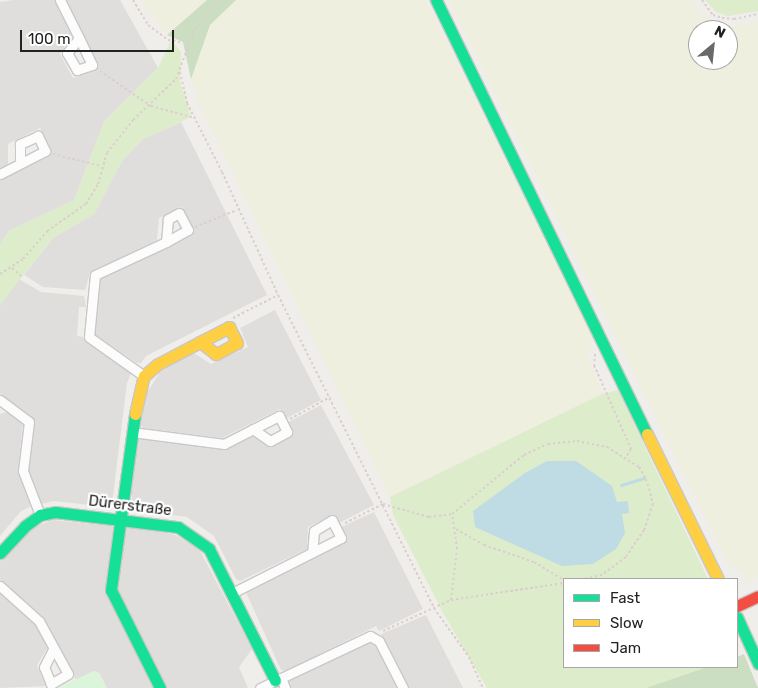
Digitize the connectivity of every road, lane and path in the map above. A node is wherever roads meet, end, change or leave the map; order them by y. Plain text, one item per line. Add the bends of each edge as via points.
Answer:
1 (60, 0) edge
2 (133, 0) edge
3 (222, 0) edge
4 (436, 0) edge
5 (702, 0) edge
6 (758, 14) edge
7 (79, 38) junction
8 (190, 44) junction
9 (92, 65) junction
10 (180, 72) junction
11 (151, 106) junction
12 (195, 118) junction
13 (45, 151) junction
14 (20, 163) junction
15 (101, 166) junction
16 (0, 174) edge
17 (237, 210) junction
18 (188, 230) junction
19 (166, 242) junction
20 (12, 268) junction
21 (0, 274) edge
22 (23, 278) dead end
23 (278, 295) junction
24 (229, 327) junction
25 (200, 342) junction
26 (604, 347) junction
27 (144, 376) junction
28 (330, 397) junction
29 (1, 403) edge
30 (283, 423) junction
31 (253, 429) junction
32 (132, 432) junction
33 (626, 457) junction
34 (383, 504) junction
35 (452, 514) junction
36 (40, 515) junction
37 (121, 519) junction
38 (336, 528) junction
39 (456, 529) junction
40 (312, 552) junction
41 (0, 553) edge
42 (588, 578) edge
43 (718, 578) edge
44 (563, 579) edge
45 (563, 583) edge
46 (0, 586) edge
47 (232, 593) junction
48 (758, 596) edge
49 (450, 600) junction
50 (738, 606) edge
51 (434, 608) junction
52 (738, 619) edge
53 (375, 638) junction
54 (53, 649) dead end
55 (758, 662) edge
56 (278, 679) junction
57 (160, 688) edge
58 (260, 688) edge
59 (286, 688) edge
60 (403, 688) edge
61 (483, 688) edge

1 - 7 street
2 - 8 path via 148,25 168,40
3 - 8 path via 203,17
4 - 26 main road
5 - 6 path via 713,15 722,18
7 - 9 street
7 - 9 street via 67,53 77,70
8 - 10 path
9 - 11 path
10 - 11 path
10 - 12 path via 186,103
11 - 12 path
11 - 15 path via 143,109 120,134
12 - 17 path
13 - 14 street
13 - 14 street via 38,136 20,144
13 - 15 path
14 - 16 street
15 - 20 path via 98,184 86,204 47,232
17 - 18 path
17 - 23 path
18 - 19 street
18 - 19 street via 179,213 168,219
19 - 27 street via 95,275 90,337
20 - 21 path
20 - 22 path
23 - 24 path via 233,317
23 - 28 path
24 - 25 main road
24 - 25 main road via 237,343 216,354
25 - 27 main road via 158,364
26 - 33 path via 594,356 594,365 631,449
26 - 43 main road
27 - 32 main road via 138,392
28 - 30 path
28 - 34 path
29 - 36 street via 29,422 23,470
30 - 31 street via 279,416
30 - 31 street via 288,432 270,441
31 - 32 street via 224,444
32 - 37 main road
33 - 35 path via 607,447 577,441 548,444 524,456
33 - 42 path via 639,467 646,479 653,504 644,530 626,557 602,575
34 - 35 path via 429,517
34 - 38 path
34 - 51 path
35 - 39 path
36 - 37 main road, Dürerstraße via 56,512
36 - 41 main road
37 - 47 main road, Dürerstraße via 178,528 195,536 209,549
37 - 57 main road via 111,590
38 - 40 street via 341,538
38 - 40 street via 332,520 314,531
39 - 44 path via 484,545 534,562
39 - 49 path via 457,549
40 - 47 street
45 - 49 path
46 - 54 street via 40,620
47 - 56 main road, Dürerstraße
48 - 50 main road
49 - 51 path
51 - 53 path via 381,632
51 - 61 path via 469,656
52 - 55 main road
53 - 56 street via 370,636
53 - 60 street via 380,641
56 - 58 street
56 - 59 street

